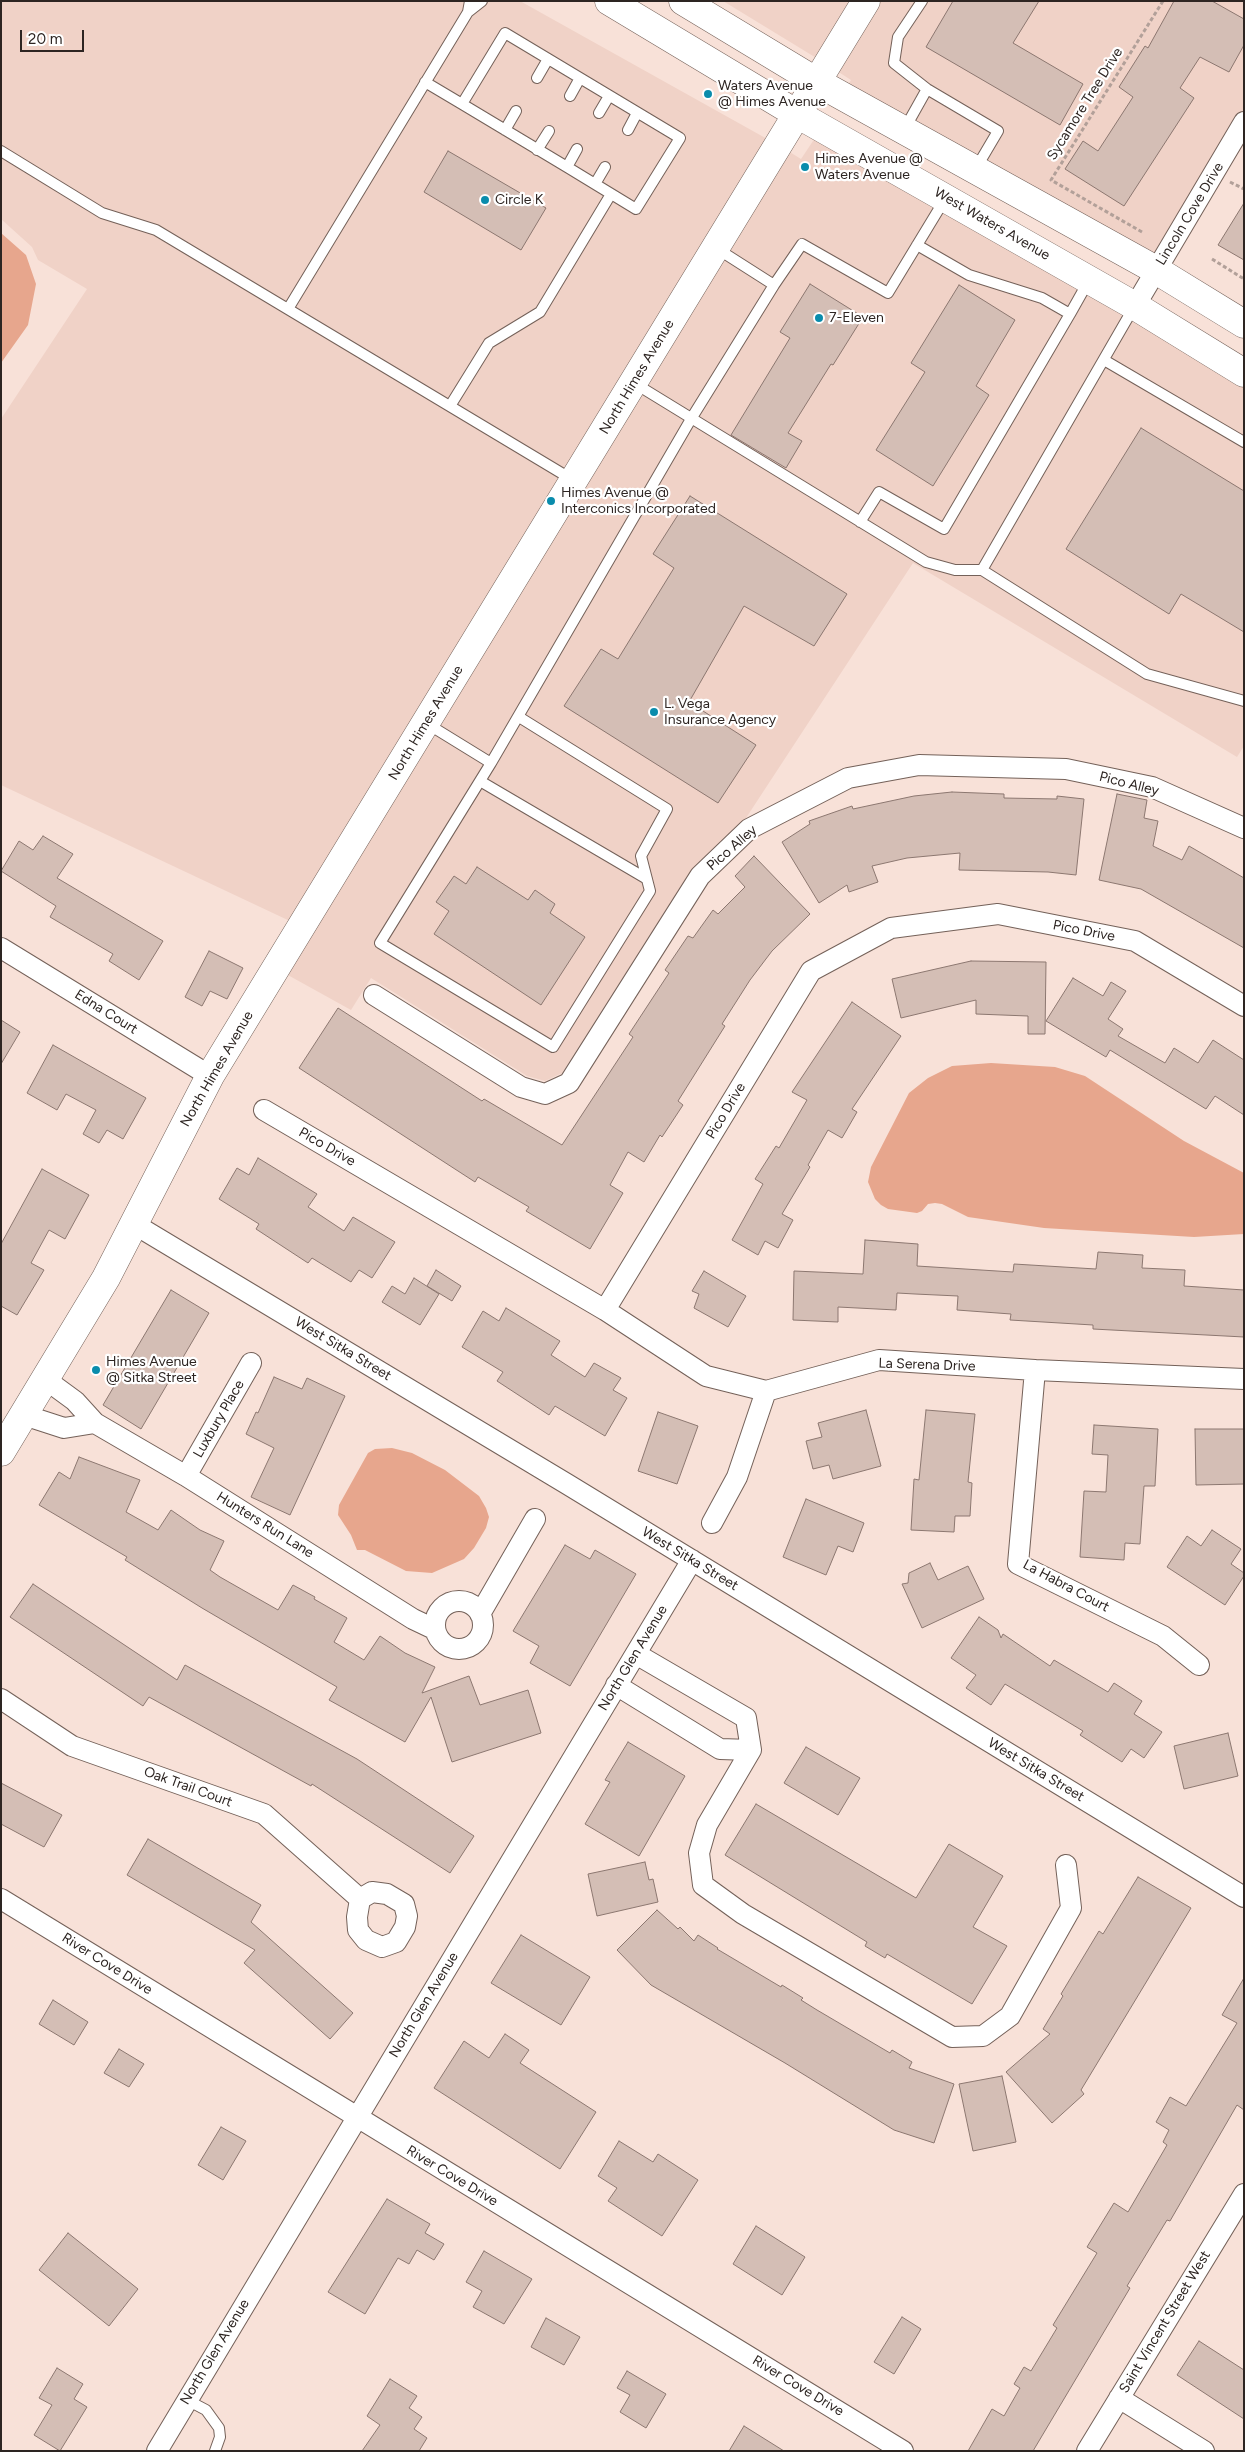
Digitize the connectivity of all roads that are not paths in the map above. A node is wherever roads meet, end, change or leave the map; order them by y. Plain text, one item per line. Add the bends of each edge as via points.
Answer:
1 (482, 1) edge
2 (609, 1) edge
3 (683, 1) edge
4 (866, 1) edge
5 (922, 1) edge
6 (469, 6) edge
7 (548, 60) junction
8 (537, 78) dead end
9 (580, 78) junction
10 (425, 82) junction
11 (817, 82) junction
12 (927, 90) junction
13 (570, 96) dead end
14 (609, 96) junction
15 (462, 104) junction
16 (516, 111) dead end
17 (638, 113) junction
18 (599, 114) dead end
19 (798, 114) junction
20 (1244, 122) edge
21 (505, 130) junction
22 (628, 130) dead end
23 (904, 130) junction
24 (549, 131) dead end
25 (537, 150) junction
26 (577, 150) dead end
27 (1, 151) edge
28 (567, 167) junction
29 (605, 168) dead end
30 (975, 170) junction
31 (595, 184) junction
32 (611, 194) junction
33 (945, 198) junction
34 (917, 245) junction
35 (716, 248) junction
36 (1156, 270) junction
37 (1090, 280) junction
38 (774, 285) junction
39 (1135, 306) junction
40 (288, 309) junction
41 (1070, 314) junction
42 (1244, 324) edge
43 (1104, 360) junction
44 (1244, 373) edge
45 (634, 383) junction
46 (450, 406) junction
47 (690, 419) junction
48 (1244, 442) edge
49 (574, 481) junction
50 (860, 522) junction
51 (982, 570) junction
52 (1244, 702) edge
53 (519, 717) junction
54 (426, 723) junction
55 (491, 763) junction
56 (480, 781) junction
57 (1244, 828) edge
58 (647, 880) junction
59 (1, 948) edge
60 (374, 995) dead end
61 (1244, 1006) edge
62 (210, 1076) junction
63 (264, 1110) dead end
64 (134, 1224) junction
65 (605, 1310) junction
66 (251, 1363) dead end
67 (1034, 1370) junction
68 (45, 1379) junction
69 (1244, 1379) edge
70 (766, 1391) junction
71 (24, 1414) junction
72 (95, 1423) junction
73 (1, 1452) edge
74 (186, 1476) junction
75 (535, 1519) dead end
76 (712, 1523) dead end
77 (692, 1560) junction
78 (480, 1614) junction
79 (434, 1629) junction
80 (636, 1654) junction
81 (1199, 1665) dead end
82 (616, 1685) junction
83 (1, 1699) edge
84 (751, 1750) junction
85 (1066, 1865) dead end
86 (1244, 1897) edge
87 (1, 1899) edge
88 (360, 1900) dead end
89 (356, 2117) junction
90 (1244, 2194) edge
91 (1119, 2398) junction
92 (187, 2400) junction
93 (156, 2451) edge
94 (215, 2451) edge
95 (903, 2451) edge
96 (1087, 2451) edge
97 (1204, 2451) edge

1 - 6 lane
2 - 19 street, West Waters Avenue
3 - 11 street
4 - 11 street, North Himes Avenue
5 - 12 lane via 898,37 894,63
6 - 10 lane
7 - 8 lane
7 - 9 lane
7 - 15 lane via 505,33
9 - 13 lane
9 - 14 lane
10 - 15 lane
10 - 40 lane
11 - 19 street, North Himes Avenue
11 - 23 street
12 - 23 lane
12 - 30 lane via 998,131
14 - 17 lane
14 - 18 lane
15 - 21 lane
16 - 21 lane
17 - 22 lane
17 - 32 lane via 680,138 636,209
19 - 33 street, West Waters Avenue
19 - 35 street, North Himes Avenue
20 - 36 street, Lincoln Cove Drive
21 - 25 lane
23 - 30 street
24 - 25 lane
25 - 28 lane
26 - 28 lane
27 - 40 lane via 102,213 156,230
28 - 31 lane
29 - 31 lane
30 - 36 street
31 - 32 lane
32 - 46 lane via 540,312 488,342
33 - 34 lane
33 - 37 street, West Waters Avenue
34 - 38 lane via 888,293 802,244
34 - 41 lane via 969,275 1042,298
35 - 38 lane
35 - 45 street, North Himes Avenue
36 - 39 street, Lincoln Cove Drive
36 - 42 street
37 - 39 street, West Waters Avenue
37 - 41 lane
38 - 47 lane
39 - 43 lane
39 - 44 street, West Waters Avenue
40 - 46 lane
41 - 50 lane via 944,529 879,492
43 - 48 lane
43 - 51 lane
45 - 47 lane
45 - 49 street, North Himes Avenue
46 - 49 lane
47 - 50 lane
47 - 53 lane
49 - 54 street, North Himes Avenue
50 - 51 lane via 926,562 955,570
51 - 52 lane via 1147,674
53 - 55 lane
53 - 58 lane via 667,809 641,856
54 - 55 lane
54 - 62 street, North Himes Avenue
55 - 56 lane
56 - 58 lane
56 - 58 lane via 380,943 553,1046 650,891
57 - 60 street, Pico Alley via 1152,787 1066,769 919,765 848,778 749,829 700,876 569,1083 545,1094 521,1087
59 - 62 street, Edna Court
61 - 65 street, Pico Drive via 1135,941 998,914 891,928 811,971
62 - 64 street, North Himes Avenue
63 - 65 street, Pico Drive
64 - 68 street, North Himes Avenue via 106,1278
64 - 77 street, West Sitka Street
65 - 70 street, La Serena Drive via 706,1376
66 - 74 street, Luxbury Place
67 - 69 street, La Serena Drive
67 - 70 street, La Serena Drive via 879,1360
67 - 81 street, La Habra Court via 1018,1564 1163,1636
68 - 71 street, North Himes Avenue
68 - 72 street, Hunters Run Lane via 75,1401
70 - 76 street via 737,1477
71 - 72 street via 64,1428
71 - 73 street, North Himes Avenue
72 - 74 street, Hunters Run Lane
74 - 79 street, Hunters Run Lane via 413,1619
75 - 78 street, Hunters Run Lane
77 - 80 street, North Glen Avenue
77 - 86 street, West Sitka Street
78 - 79 street via 472,1605 454,1601 437,1614
78 - 79 street, Hunters Run Lane via 483,1630 478,1641 470,1647 451,1648 438,1638
80 - 82 street, North Glen Avenue
80 - 84 street via 746,1718
82 - 84 street via 720,1750
82 - 89 street, North Glen Avenue
83 - 88 street, Oak Trail Court via 72,1746 264,1814
84 - 85 street via 707,1825 699,1853 703,1885 742,1914 952,2037 983,2036 1010,2016 1071,1908
87 - 89 street, River Cove Drive
89 - 92 street, North Glen Avenue
89 - 95 street, River Cove Drive
90 - 91 street, Saint Vincent Street West
91 - 96 street, Saint Vincent Street West
91 - 97 street
92 - 93 street, North Glen Avenue
92 - 94 lane via 206,2410 219,2428 220,2437

